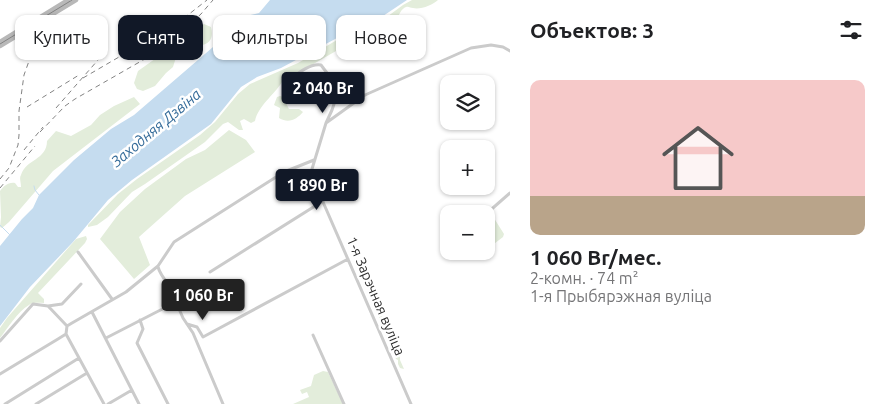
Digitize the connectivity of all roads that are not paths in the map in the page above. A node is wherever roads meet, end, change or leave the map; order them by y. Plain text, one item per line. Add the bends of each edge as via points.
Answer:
1 (68, 0) edge
2 (76, 0) edge
3 (0, 44) edge
4 (510, 51) edge
5 (287, 82) dead end
6 (339, 89) junction
7 (364, 95) junction
8 (326, 123) junction
9 (314, 159) junction
10 (305, 164) junction
11 (312, 169) junction
12 (510, 193) edge
13 (323, 201) junction
14 (495, 206) edge
15 (78, 252) dead end
16 (348, 259) junction
17 (158, 266) junction
18 (210, 272) dead end
19 (81, 284) dead end
20 (112, 299) junction
21 (176, 302) junction
22 (48, 306) junction
23 (92, 312) junction
24 (140, 320) junction
25 (187, 324) junction
26 (67, 326) junction
27 (66, 334) junction
28 (313, 335) dead end
29 (106, 338) junction
30 (0, 341) edge
31 (79, 358) junction
32 (87, 373) junction
33 (0, 374) edge
34 (132, 390) junction
35 (5, 404) edge
36 (36, 404) edge
37 (106, 404) edge
38 (139, 404) edge
39 (168, 404) edge
40 (223, 404) edge
41 (344, 404) edge
42 (411, 404) edge

1 - 3 main road
2 - 3 main road
4 - 7 street via 491,45 471,48
5 - 6 street via 319,65
6 - 7 street
6 - 8 street, 1-я Зарэчная вуліца
7 - 8 street
8 - 9 street, 1-я Зарэчная вуліца
9 - 10 street
9 - 11 street, 1-я Зарэчная вуліца
10 - 11 street
10 - 17 street via 284,172 174,242
11 - 13 street, 1-я Зарэчная вуліца
12 - 14 street
13 - 16 street, 1-я Зарэчная вуліца
13 - 18 street
15 - 20 street
16 - 25 street via 203,338 197,327
16 - 42 street, 1-я Зарэчная вуліца
17 - 20 street
17 - 21 street via 173,289
19 - 22 street via 62,304
20 - 23 street
21 - 24 street
21 - 25 street
22 - 26 street
22 - 30 street via 33,304
23 - 26 street
23 - 29 street
24 - 29 street
24 - 39 street via 143,329 137,343
25 - 40 street
26 - 27 street
27 - 31 street
27 - 33 street
28 - 41 street
29 - 34 street
31 - 32 street
31 - 35 street
32 - 36 street
32 - 37 street
34 - 37 street
34 - 38 street

